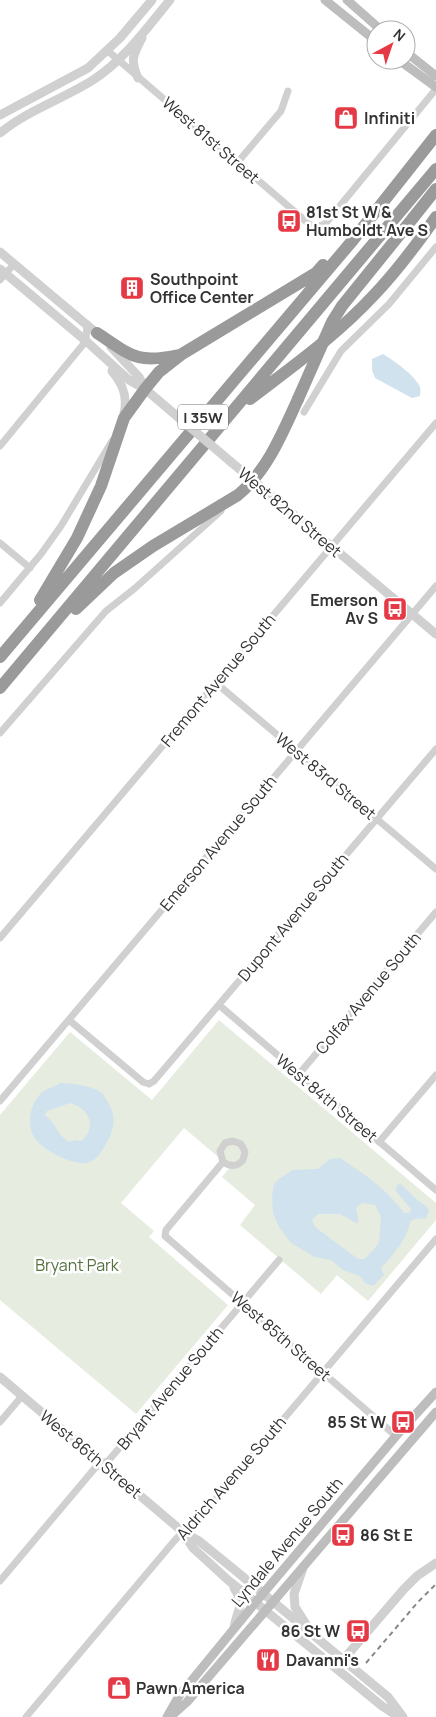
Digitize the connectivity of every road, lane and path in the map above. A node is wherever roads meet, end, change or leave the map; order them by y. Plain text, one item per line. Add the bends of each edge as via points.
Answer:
1 (152, 0) edge
2 (170, 0) edge
3 (325, 0) edge
4 (347, 0) edge
5 (370, 20) edge
6 (149, 25) junction
7 (366, 33) edge
8 (108, 51) junction
9 (118, 60) junction
10 (417, 68) joint
11 (436, 76) edge
12 (138, 78) junction
13 (436, 88) edge
14 (288, 91) dead end
15 (0, 115) edge
16 (0, 133) edge
17 (436, 135) edge
18 (237, 163) junction
19 (436, 169) edge
20 (394, 188) junction
21 (436, 189) edge
22 (436, 217) edge
23 (435, 249) edge
24 (0, 252) edge
25 (14, 264) junction
26 (2, 274) edge
27 (87, 324) junction
28 (97, 333) junction
29 (86, 341) junction
30 (99, 353) junction
31 (182, 354) junction
32 (145, 389) junction
33 (304, 412) dead end
34 (230, 414) junction
35 (121, 423) junction
36 (436, 423) edge
37 (0, 446) edge
38 (252, 480) junction
39 (238, 495) junction
40 (0, 543) edge
41 (332, 546) junction
42 (30, 568) junction
43 (436, 586) edge
44 (0, 603) edge
45 (412, 614) junction
46 (49, 630) junction
47 (436, 634) edge
48 (11, 644) junction
49 (0, 657) edge
50 (216, 683) junction
51 (0, 688) edge
52 (0, 733) edge
53 (436, 749) edge
54 (296, 750) junction
55 (376, 819) junction
56 (436, 869) edge
57 (436, 912) edge
58 (0, 938) edge
59 (219, 1005) junction
60 (69, 1020) junction
61 (299, 1074) junction
62 (436, 1075) edge
63 (0, 1100) edge
64 (379, 1142) junction
65 (223, 1162) dead end
66 (436, 1190) edge
67 (436, 1239) edge
68 (279, 1260) dead end
69 (242, 1303) junction
70 (322, 1372) junction
71 (0, 1377) edge
72 (436, 1392) edge
73 (22, 1396) junction
74 (436, 1412) edge
75 (0, 1422) edge
76 (396, 1436) junction
77 (102, 1464) junction
78 (183, 1532) junction
79 (436, 1563) edge
80 (304, 1566) junction
81 (0, 1581) edge
82 (230, 1582) junction
83 (263, 1593) junction
84 (273, 1602) junction
85 (255, 1603) junction
86 (265, 1611) junction
87 (234, 1628) junction
88 (311, 1634) junction
89 (343, 1660) junction
90 (336, 1670) junction
91 (26, 1717) edge
92 (168, 1717) edge
93 (399, 1717) edge
94 (403, 1717) edge

1 - 8 street
2 - 6 street
3 - 7 main road
4 - 5 main road
6 - 9 street
6 - 12 street via 133,57
8 - 9 street, West 81st Street
8 - 15 street via 88,68
9 - 12 street, West 81st Street
9 - 16 street via 95,79 27,114
10 - 11 main road
10 - 13 main road
12 - 18 street, West 81st Street
13 - 18 street, West 81st Street via 325,224 316,227 308,224
14 - 18 street via 281,112
17 - 20 highway, I 35W
19 - 34 highway, I 35W
20 - 31 highway via 316,273
20 - 48 highway, I 35W
21 - 38 highway, bridge via 342,306 268,459
22 - 34 highway via 395,271 350,318
23 - 33 street via 389,304 341,351
24 - 25 street, West 82nd Street
25 - 26 street
25 - 27 street, West 82nd Street
26 - 29 street, West 82nd Street
27 - 28 street, West 82nd Street
27 - 29 street
28 - 31 highway via 139,358 160,359
28 - 32 street, West 82nd Street via 140,377
29 - 30 street, West 82nd Street
29 - 37 street
30 - 32 street, West 82nd Street via 129,380
30 - 35 street via 123,386 126,406
31 - 32 highway via 159,372
32 - 35 highway
32 - 38 street, West 82nd Street, bridge
34 - 46 highway, I 35W
35 - 42 street via 61,526
35 - 48 highway via 101,486 77,538
36 - 41 street, Fremont Avenue South
38 - 39 highway
38 - 41 street, West 82nd Street
39 - 46 highway via 114,573
39 - 52 street via 106,611
40 - 42 street
41 - 45 street, West 82nd Street
41 - 50 street, Fremont Avenue South
42 - 44 street
43 - 45 street, Emerson Avenue South
45 - 47 street, West 82nd Street
45 - 54 street, Emerson Avenue South
46 - 51 highway, I 35W
48 - 49 highway, I 35W
50 - 54 street, West 83rd Street
50 - 58 street, Fremont Avenue South
53 - 55 street, Dupont Avenue South
54 - 55 street, West 83rd Street
54 - 60 street, Emerson Avenue South
55 - 56 street, West 83rd Street
55 - 59 street, Dupont Avenue South
57 - 61 street, Colfax Avenue South
59 - 60 street, Dupont Avenue South via 149,1084
59 - 61 street, West 84th Street
60 - 63 street, Emerson Avenue South
61 - 64 street, West 84th Street
62 - 64 street
64 - 66 street, West 84th Street
65 - 69 street, West 85th Street via 166,1230 165,1236
67 - 70 street, Aldrich Avenue South
68 - 69 street, Bryant Avenue South
69 - 70 street, West 85th Street
69 - 77 street, Bryant Avenue South via 109,1460
70 - 76 street, West 85th Street
70 - 78 street, Aldrich Avenue South via 192,1527
71 - 73 street, West 86th Street
72 - 76 main road, Lyndale Avenue South
73 - 75 street
73 - 77 street, West 86th Street
74 - 80 main road, Lyndale Avenue South
76 - 83 main road, Lyndale Avenue South
77 - 78 street, West 86th Street
77 - 81 street, Bryant Avenue South via 95,1468
78 - 82 street, West 86th Street via 193,1548
78 - 83 street, West 86th Street via 199,1541
78 - 91 street, Aldrich Avenue South
79 - 89 street via 404,1589
80 - 84 main road, Lyndale Avenue South
80 - 88 street via 294,1594 295,1607
82 - 85 street, West 86th Street
82 - 87 street via 240,1601
83 - 84 street, West 86th Street
83 - 85 main road, Lyndale Avenue South
84 - 86 main road, Lyndale Avenue South
84 - 88 street, West 86th Street
85 - 86 street, West 86th Street
85 - 87 main road, Lyndale Avenue South
86 - 90 street, West 86th Street
86 - 92 main road, Lyndale Avenue South via 187,1702
87 - 92 main road, Lyndale Avenue South via 179,1696
88 - 89 street, West 86th Street
89 - 90 street
89 - 94 street, West 86th Street via 388,1698
90 - 93 street, West 86th Street

